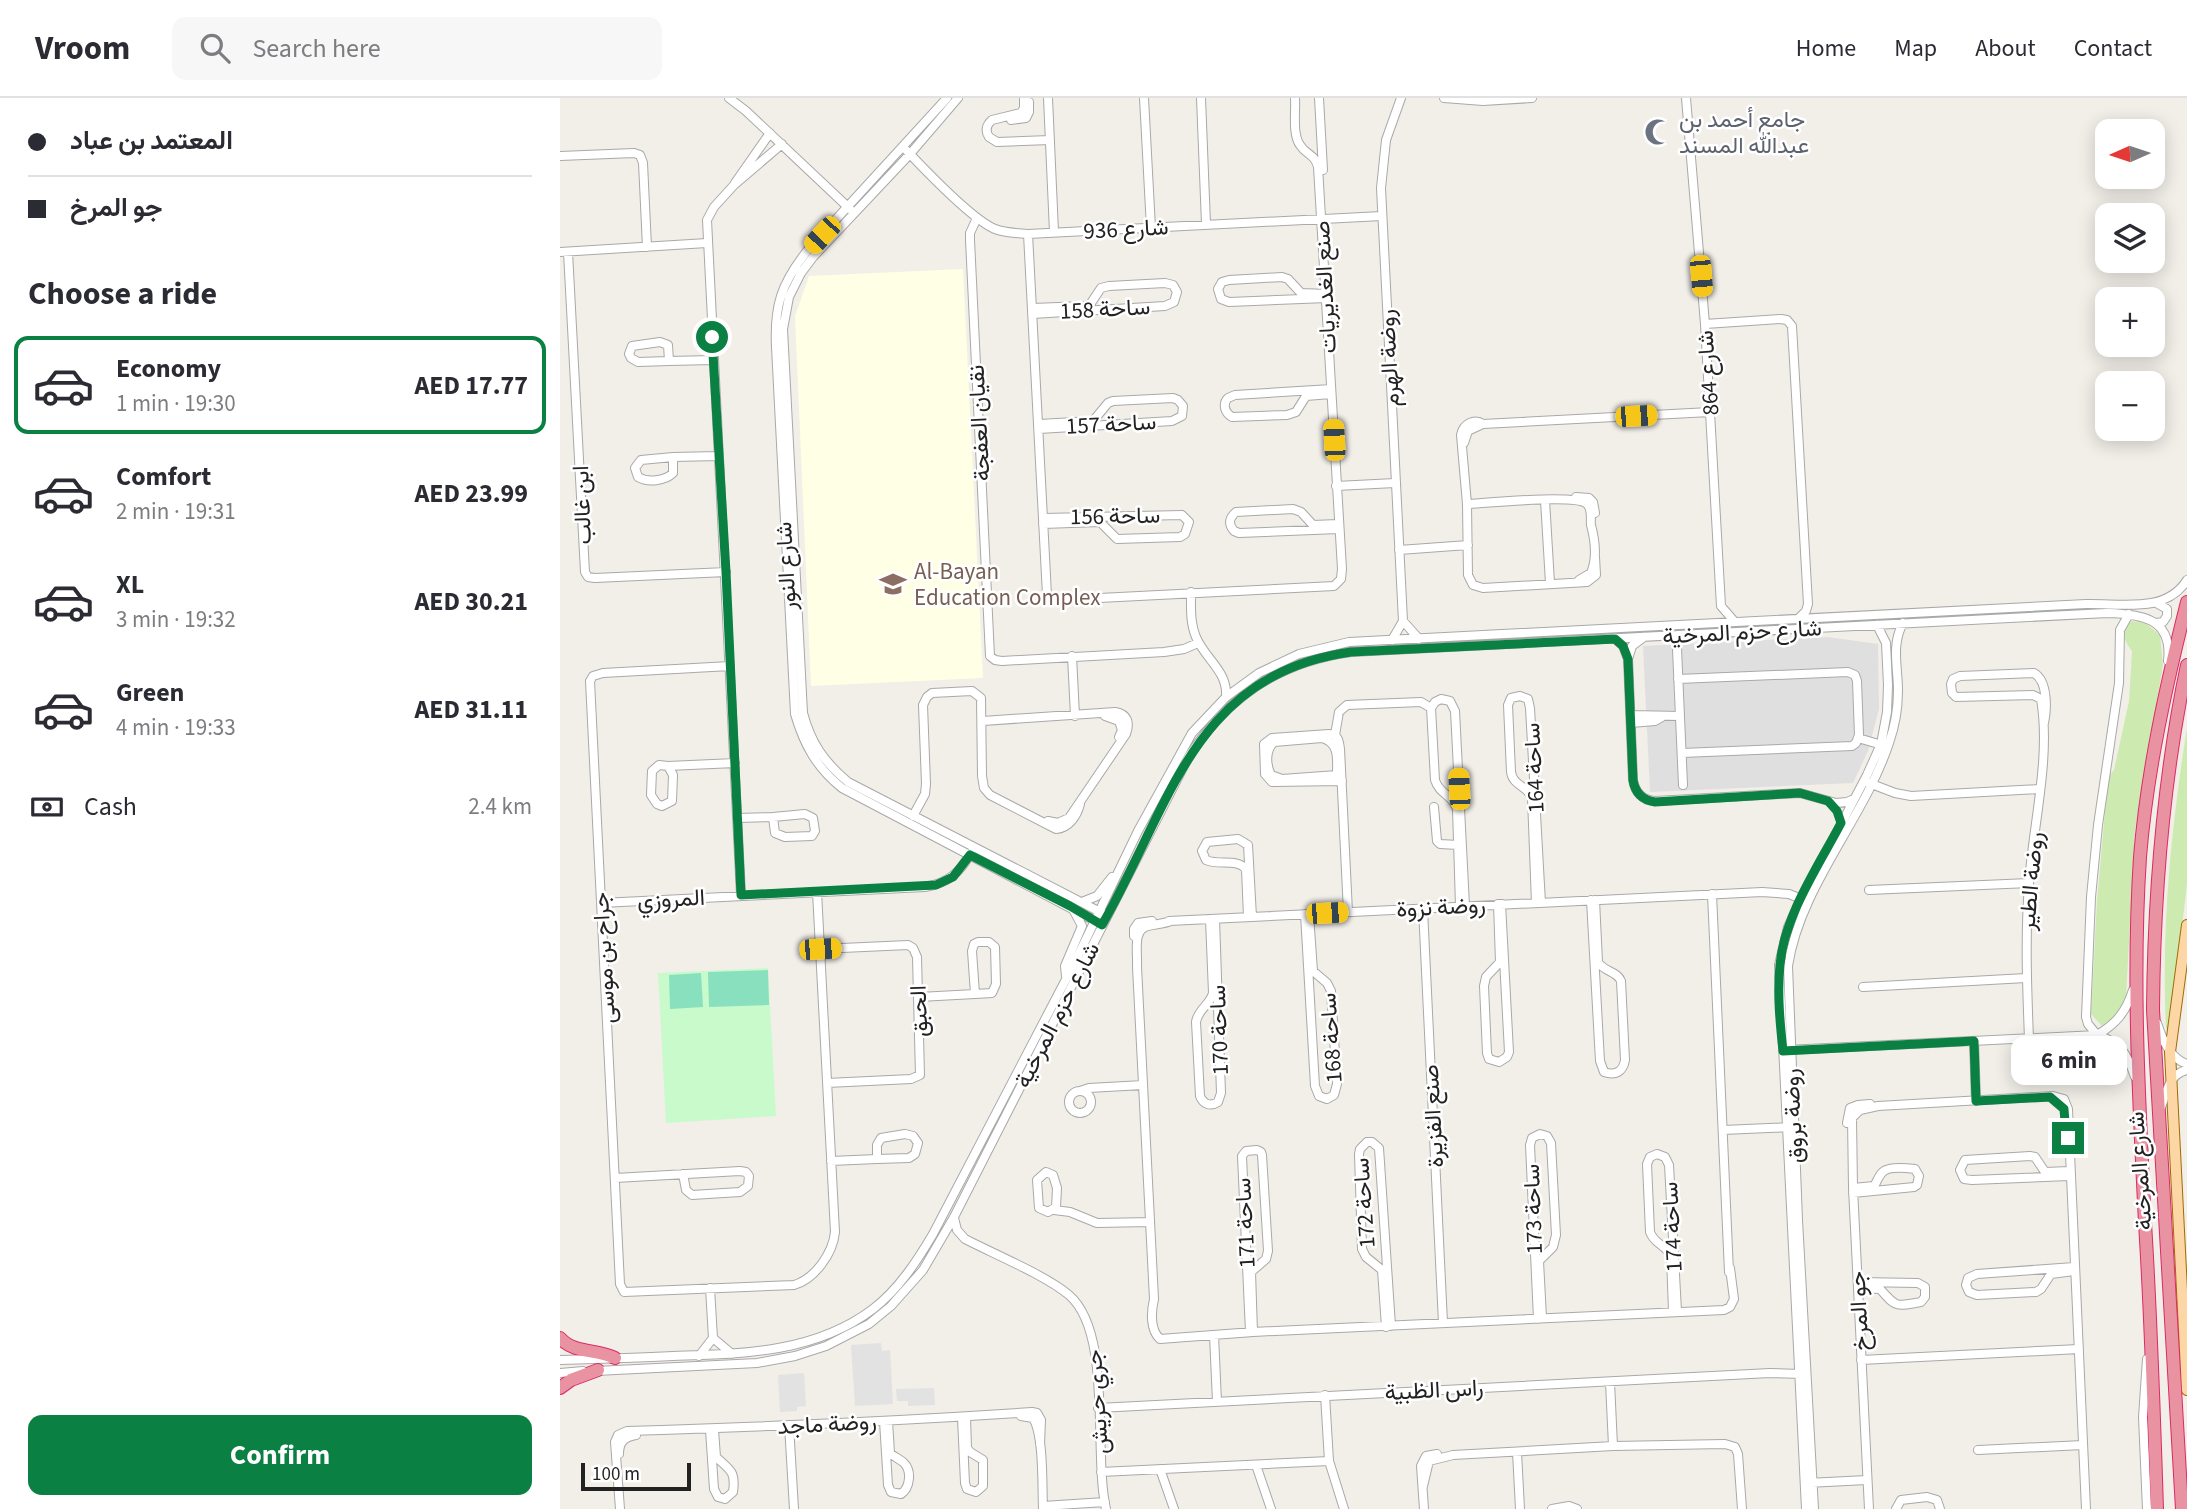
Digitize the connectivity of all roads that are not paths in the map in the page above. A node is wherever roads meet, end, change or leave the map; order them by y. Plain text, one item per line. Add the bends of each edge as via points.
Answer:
1 (729, 98) edge
2 (947, 98) edge
3 (958, 98) edge
4 (1026, 98) edge
5 (1048, 98) edge
6 (1144, 98) edge
7 (1200, 98) edge
8 (1295, 98) edge
9 (1319, 98) edge
10 (1401, 98) edge
11 (1444, 98) edge
12 (1532, 98) edge
13 (1686, 98) edge
14 (770, 133) junction
15 (1050, 140) junction
16 (1321, 141) junction
17 (782, 144) junction
18 (903, 146) junction
19 (1308, 152) junction
20 (910, 154) junction
21 (560, 156) edge
22 (734, 186) junction
23 (851, 210) junction
24 (1382, 216) junction
25 (977, 218) junction
26 (1324, 218) junction
27 (1206, 225) junction
28 (1151, 228) junction
29 (1054, 232) junction
30 (1028, 234) junction
31 (707, 243) junction
32 (647, 247) junction
33 (564, 252) edge
34 (1294, 288) junction
35 (1327, 296) junction
36 (1095, 298) junction
37 (1287, 300) junction
38 (1105, 309) junction
39 (1032, 311) junction
40 (1705, 324) junction
41 (713, 360) junction
42 (669, 361) junction
43 (1290, 391) junction
44 (1331, 391) junction
45 (1300, 405) junction
46 (1710, 412) junction
47 (1101, 413) junction
48 (1109, 425) junction
49 (1039, 426) junction
50 (719, 456) junction
51 (673, 457) junction
52 (787, 482) junction
53 (1395, 483) junction
54 (1336, 486) junction
55 (1545, 500) junction
56 (1467, 504) junction
57 (1116, 516) junction
58 (1305, 518) junction
59 (1043, 521) junction
60 (1338, 526) junction
61 (1109, 531) junction
62 (1298, 531) junction
63 (1468, 545) junction
64 (1399, 550) junction
65 (726, 572) junction
66 (2187, 580) edge
67 (1550, 583) junction
68 (1191, 592) junction
69 (2187, 602) edge
70 (1808, 604) junction
71 (2158, 604) junction
72 (1721, 606) junction
73 (2129, 614) junction
74 (1799, 618) junction
75 (1820, 618) junction
76 (1403, 621) junction
77 (1734, 621) junction
78 (1708, 622) junction
79 (1903, 623) junction
80 (2156, 623) junction
81 (1877, 625) junction
82 (1644, 637) junction
83 (1419, 639) junction
84 (1615, 639) junction
85 (1392, 640) junction
86 (1198, 643) junction
87 (1677, 649) dead end
88 (1072, 656) junction
89 (1628, 659) junction
90 (2187, 665) edge
91 (730, 666) junction
92 (1223, 676) junction
93 (1678, 679) junction
94 (1245, 681) junction
95 (2043, 682) junction
96 (2035, 695) junction
97 (1226, 697) junction
98 (1432, 708) junction
99 (1075, 716) junction
100 (1680, 716) junction
101 (2161, 716) junction
102 (1631, 719) junction
103 (983, 721) junction
104 (2044, 723) junction
105 (1335, 735) junction
106 (1857, 741) junction
107 (1880, 747) junction
108 (1682, 753) junction
109 (735, 762) junction
110 (668, 766) junction
111 (1339, 778) junction
112 (1869, 780) junction
113 (1534, 781) junction
114 (1683, 785) dead end
115 (1521, 787) junction
116 (1459, 789) junction
117 (2039, 789) junction
118 (1448, 796) junction
119 (1855, 798) junction
120 (1828, 801) junction
121 (1434, 807) dead end
122 (913, 816) junction
123 (773, 817) junction
124 (737, 818) junction
125 (1841, 823) junction
126 (1458, 845) junction
127 (975, 846) junction
128 (970, 855) junction
129 (1250, 856) junction
130 (1125, 857) junction
131 (1236, 863) junction
132 (2029, 883) junction
133 (1869, 890) dead end
134 (817, 892) junction
135 (1712, 894) junction
136 (741, 895) junction
137 (1593, 900) junction
138 (1805, 901) junction
139 (1082, 902) junction
140 (601, 903) junction
141 (1538, 903) junction
142 (1500, 904) junction
143 (1070, 906) junction
144 (1462, 906) junction
145 (1423, 909) junction
146 (1346, 912) junction
147 (1104, 914) junction
148 (1307, 914) junction
149 (1250, 917) junction
150 (1212, 919) junction
151 (1098, 923) junction
152 (2187, 925) edge
153 (820, 949) junction
154 (1609, 972) junction
155 (1490, 973) junction
156 (1066, 976) junction
157 (1505, 978) junction
158 (2026, 978) junction
159 (1322, 979) junction
160 (2136, 979) junction
161 (1596, 980) junction
162 (1863, 987) dead end
163 (1310, 989) junction
164 (975, 994) junction
165 (919, 997) junction
166 (1203, 1008) junction
167 (2153, 1010) junction
168 (1219, 1015) junction
169 (2096, 1035) junction
170 (2029, 1039) junction
171 (1974, 1041) junction
172 (1786, 1050) junction
173 (2170, 1052) junction
174 (2187, 1064) edge
175 (2187, 1070) edge
176 (2172, 1080) junction
177 (827, 1083) junction
178 (2138, 1086) junction
179 (1143, 1088) junction
180 (1084, 1094) dead end
181 (1976, 1101) junction
182 (2158, 1121) junction
183 (1791, 1128) junction
184 (1723, 1130) junction
185 (877, 1159) junction
186 (831, 1161) junction
187 (2040, 1165) junction
188 (682, 1174) junction
189 (2069, 1174) junction
190 (615, 1178) junction
191 (2033, 1178) junction
192 (1879, 1179) junction
193 (1853, 1190) junction
194 (1887, 1190) junction
195 (1057, 1199) junction
196 (1054, 1210) junction
197 (1076, 1214) junction
198 (954, 1217) junction
199 (1150, 1222) junction
200 (1673, 1235) junction
201 (965, 1239) junction
202 (940, 1242) junction
203 (1534, 1244) junction
204 (1661, 1245) junction
205 (1551, 1249) junction
206 (1386, 1251) junction
207 (1247, 1257) junction
208 (1374, 1262) junction
209 (1261, 1264) junction
210 (2074, 1269) junction
211 (2036, 1270) junction
212 (1893, 1282) junction
213 (2045, 1282) junction
214 (1858, 1285) junction
215 (710, 1289) junction
216 (1885, 1294) junction
217 (1675, 1311) junction
218 (1540, 1319) junction
219 (1443, 1323) junction
220 (1388, 1326) junction
221 (1252, 1332) junction
222 (1214, 1335) junction
223 (560, 1338) edge
224 (713, 1338) junction
225 (2152, 1339) junction
226 (2078, 1349) junction
227 (732, 1354) junction
228 (699, 1356) junction
229 (615, 1358) junction
230 (560, 1360) edge
231 (1861, 1360) junction
232 (598, 1370) junction
233 (1802, 1371) junction
234 (560, 1373) edge
235 (1610, 1382) junction
236 (560, 1388) edge
237 (2187, 1390) edge
238 (1325, 1395) junction
239 (1217, 1402) junction
240 (1098, 1408) junction
241 (964, 1418) junction
242 (886, 1421) junction
243 (789, 1425) junction
244 (712, 1430) junction
245 (2178, 1441) junction
246 (2083, 1445) junction
247 (1613, 1446) junction
248 (1978, 1450) dead end
249 (1517, 1452) junction
250 (973, 1454) junction
251 (896, 1458) junction
252 (2187, 1458) edge
253 (1329, 1461) junction
254 (964, 1463) junction
255 (723, 1464) junction
256 (1256, 1465) junction
257 (887, 1468) junction
258 (1160, 1469) junction
259 (1101, 1472) junction
260 (713, 1473) junction
261 (1867, 1480) junction
262 (1808, 1483) junction
263 (1105, 1505) edge
264 (1043, 1508) edge
265 (620, 1509) edge
266 (794, 1509) edge
267 (1174, 1509) edge
268 (1271, 1509) edge
269 (1344, 1509) edge
270 (1424, 1509) edge
271 (1520, 1509) edge
272 (1552, 1509) edge
273 (1577, 1509) edge
274 (1742, 1509) edge
275 (1805, 1509) edge
276 (1814, 1509) edge
277 (1869, 1509) edge
278 (1896, 1509) edge
279 (1940, 1509) edge
280 (2086, 1509) edge
281 (2147, 1509) edge
282 (2157, 1509) edge
283 (2182, 1509) edge

1 - 14 street
2 - 18 street, شارع النور
3 - 20 street, شارع النور
4 - 15 street via 1026,118 992,120 987,133 992,141
5 - 15 street
6 - 28 street
7 - 27 street
8 - 19 street, صنع الغديريات via 1298,140
9 - 16 street, صنع الغديريات
10 - 24 street, روضة الهرم via 1384,154
11 - 12 street
13 - 40 street, شارع 864
14 - 17 street
14 - 22 street
15 - 29 street
16 - 19 street
16 - 26 street, صنع الغديريات
17 - 22 street
17 - 23 street
18 - 20 street, شارع 936
18 - 23 street, شارع النور
19 - 26 street, صنع الغديريات via 1318,162
20 - 23 street, شارع النور
20 - 25 street, شارع 936
21 - 32 street via 640,155
22 - 31 street via 710,213
23 - 52 street, شارع النور via 793,285 785,312
24 - 26 street, شارع 936
24 - 53 street, روضة الهرم
25 - 30 street, شارع 936 via 996,230
25 - 88 street, نقيان العفجة via 970,240 989,630 997,654 1004,657
26 - 27 street, شارع 936
26 - 35 street, صنع الغديريات
27 - 28 street, شارع 936
28 - 29 street, شارع 936
29 - 30 street, شارع 936
30 - 39 street, صنع الغديريات
31 - 32 street
31 - 41 street
32 - 33 street
33 - 65 street, ابن غالب via 585,572 595,578
34 - 35 street via 1304,295
34 - 37 street
34 - 37 street via 1282,277 1228,280 1218,289 1225,302
35 - 37 street
35 - 44 street, صنع الغديريات
36 - 38 street
36 - 38 street, ساحة 158 via 1101,288 1109,286 1165,283 1176,288 1177,298 1170,304
36 - 39 street, ساحة 158 via 1086,306
38 - 39 street, ساحة 158
39 - 49 street, صنع الغديريات
40 - 46 street, شارع 864
40 - 70 street via 1771,321 1788,329
41 - 42 street
41 - 50 street
42 - 42 street via 638,362 631,358 630,349 636,344 663,342 668,345
43 - 44 street
43 - 45 street
43 - 45 street via 1232,396 1225,401 1226,411 1238,418 1287,415
44 - 45 street via 1308,395
44 - 54 street, صنع الغديريات
46 - 56 street via 1483,424 1468,431 1463,446
46 - 72 street, شارع 864
47 - 48 street
47 - 48 street, ساحة 157 via 1113,401 1173,398 1183,407 1182,416 1172,421
47 - 49 street, ساحة 157 via 1091,422
48 - 49 street, ساحة 157
49 - 59 street, صنع الغديريات
50 - 51 street
50 - 65 street
51 - 51 street via 641,460 635,468 638,477 647,481 668,478
52 - 122 street, شارع النور via 802,696 809,734 819,753 848,782
52 - 128 street, شارع النور via 793,697 812,757 842,788
53 - 54 street
53 - 64 street, روضة الهرم
54 - 60 street, صنع الغديريات
55 - 56 street
55 - 67 street
55 - 67 street via 1584,497 1592,502 1595,521 1595,557 1588,576
56 - 63 street
57 - 59 street, ساحة 156
57 - 61 street
57 - 61 street, ساحة 156 via 1182,515 1189,529 1180,537 1122,540
58 - 60 street via 1313,525
58 - 62 street
58 - 62 street via 1293,509 1241,511 1230,519 1231,528 1239,533
59 - 61 street, ساحة 156 via 1100,522
59 - 68 street, صنع الغديريات via 1045,573 1053,594
60 - 62 street
60 - 68 street, صنع الغديريات via 1342,574 1334,586
63 - 64 street
63 - 67 street via 1468,579 1476,587
64 - 76 street, روضة الهرم
65 - 91 street
66 - 71 street via 2179,592
68 - 86 street
69 - 101 highway, شارع المرخية
70 - 74 street
70 - 75 street
71 - 75 street, شارع حزم المرخية
71 - 80 street via 2167,609 2168,616
72 - 77 street
72 - 78 street
73 - 79 street, شارع حزم المرخية
73 - 80 street, شارع حزم المرخية
73 - 169 street via 2120,630 2119,682 2091,897 2086,1017
74 - 75 street, شارع حزم المرخية
74 - 77 street, شارع حزم المرخية
76 - 83 street
76 - 85 street
77 - 78 street, شارع حزم المرخية
78 - 83 street, شارع حزم المرخية
79 - 81 street, شارع حزم المرخية
79 - 112 street, روضة بروق via 1895,641 1898,688 1894,728
80 - 101 street via 2169,651
81 - 82 street, شارع حزم المرخية
81 - 107 street via 1886,643 1888,685
82 - 84 street, شارع حزم المرخية
82 - 89 street via 1632,646
83 - 85 street, شارع حزم المرخية
84 - 89 street
84 - 147 street, شارع حزم المرخية via 1351,652 1300,663 1256,685 1216,719 1189,756
85 - 94 street, شارع حزم المرخية via 1325,646 1290,657
86 - 88 street, نقيان العفجة via 1175,651
86 - 92 street
87 - 93 street
88 - 99 street
89 - 102 street
90 - 167 highway, شارع المرخية via 2160,836
91 - 109 street
91 - 140 street, جراح بن موسى via 603,673 590,681
92 - 94 street
92 - 97 street
93 - 100 street
93 - 106 street via 1850,672 1857,681
94 - 97 street, شارع حزم المرخية
95 - 96 street
95 - 96 street via 2034,673 1960,677 1950,688 1962,698
95 - 104 street, روضة الطير
96 - 104 street, روضة الطير via 2041,699
97 - 130 street, شارع حزم المرخية via 1186,743
98 - 105 street via 1422,702 1347,705 1339,712
98 - 116 street via 1441,699 1454,706
98 - 118 street via 1435,780
99 - 103 street
99 - 103 street via 1113,717 1122,730 1080,804 1061,823 1036,817 988,789 982,774
100 - 102 street
100 - 108 street
101 - 160 highway, شارع المرخية via 2140,856
102 - 120 street via 1633,780 1637,792 1650,801 1800,793
103 - 122 street via 983,702 972,691 940,694 928,703 925,794
104 - 117 street, روضة الطير
105 - 111 street via 1340,744
105 - 111 street via 1270,739 1265,744 1264,769 1272,782
106 - 107 street
106 - 108 street via 1849,746
107 - 112 street via 1882,755
108 - 114 street
109 - 110 street
109 - 124 street
110 - 110 street via 659,765 651,776 653,800 662,806 674,795
111 - 111 street via 1274,778 1269,769 1269,747 1278,741 1328,740 1334,744
111 - 146 street
112 - 117 street via 1895,793 1917,796
112 - 119 street, روضة بروق
112 - 138 street, روضة بروق
113 - 115 street
113 - 115 street, ساحة 164 via 1530,702 1515,696 1508,705 1511,772
113 - 141 street, ساحة 164
115 - 141 street, ساحة 164 via 1532,798
116 - 118 street
116 - 144 street
117 - 132 street, روضة الطير
118 - 126 street via 1457,805
119 - 120 street via 1842,803
119 - 125 street, روضة بروق
120 - 125 street
121 - 126 street via 1437,841
122 - 127 street, شارع النور
123 - 123 street via 779,836 807,837 815,831 810,815
123 - 124 street
124 - 136 street
125 - 138 street, روضة بروق
126 - 144 street
127 - 128 street, المروزي
127 - 139 street, شارع النور
128 - 134 street, المروزي via 953,877 936,885
128 - 143 street, شارع النور
129 - 131 street
129 - 131 street via 1242,840 1209,841 1203,846 1202,856 1208,862
129 - 149 street
130 - 139 street via 1102,891
130 - 147 street, شارع حزم المرخية
131 - 149 street via 1246,869
132 - 133 street
132 - 158 street, روضة الطير
134 - 136 street, المروزي
134 - 153 street, جراح بن موسى
135 - 137 street, روضة نزوة
135 - 138 street, روضة نزوة via 1778,892
135 - 184 street, روضة نزوة
136 - 140 street, المروزي
137 - 141 street, روضة نزوة
137 - 154 street via 1597,956
137 - 161 street
138 - 172 street, روضة بروق via 1788,927 1779,965
139 - 147 street, شارع النور
140 - 190 street, جراح بن موسى
141 - 142 street, روضة نزوة
142 - 144 street, روضة نزوة
142 - 155 street via 1500,962
142 - 157 street
143 - 151 street, شارع النور
143 - 156 street via 1082,926 1065,966
144 - 145 street, روضة نزوة
145 - 146 street, روضة نزوة
145 - 219 street, صنع الفزيرة
146 - 148 street, روضة نزوة
147 - 151 street, شارع حزم المرخية
148 - 149 street, روضة نزوة
148 - 159 street, ساحة 168 via 1312,967
148 - 163 street, ساحة 168
149 - 150 street, روضة نزوة
150 - 166 street, ساحة 170 via 1213,993
150 - 168 street, ساحة 170
150 - 179 street, روضة نزوة via 1144,921 1135,926
151 - 156 street, شارع حزم المرخية
151 - 198 street, شارع حزم المرخية
152 - 173 main road, شارع المرخية
153 - 165 street, الحبق via 911,946 917,957
153 - 177 street, جراح بن موسى
154 - 161 street
154 - 161 street via 1619,977 1621,986 1625,1060 1615,1073 1601,1067
155 - 157 street
155 - 157 street via 1484,981 1487,1053 1489,1059 1499,1062 1509,1052
156 - 227 street, شارع حزم المرخية via 933,1234 898,1285 873,1309 821,1338 792,1347
158 - 162 street
158 - 170 street, روضة الطير
159 - 163 street
159 - 163 street, ساحة 168 via 1331,991 1337,1084 1334,1095 1327,1099 1315,1086
160 - 169 street via 2118,1021
160 - 178 highway, شارع المرخية
164 - 164 street via 992,993 996,988 995,947 989,942 973,946
164 - 165 street
165 - 177 street, الحبق via 922,1068 918,1077
166 - 168 street
166 - 168 street, ساحة 170 via 1197,1018 1199,1090 1209,1105 1218,1101 1221,1093
167 - 173 street
167 - 182 highway, شارع المرخية
169 - 170 street
169 - 178 street via 2119,1045
170 - 171 street
171 - 172 street
171 - 181 street
172 - 183 street, روضة بروق
173 - 174 street
173 - 176 main road, شارع المرخية
175 - 176 street
176 - 182 street
176 - 237 main road, شارع المرخية
177 - 186 street, جراح بن موسى
178 - 225 highway, شارع المرخية
179 - 180 street
179 - 199 street, روضة نزوة
181 - 189 street, جو المرخ via 2050,1097 2064,1109
181 - 193 street, جو المرخ via 1878,1106 1854,1114
182 - 245 highway, شارع المرخية
183 - 184 street
183 - 233 street, روضة بروق
184 - 217 street, روضة نزوة via 1732,1304 1724,1310
185 - 185 street via 909,1158 918,1151 918,1143 909,1135 886,1136 878,1141
185 - 186 street
186 - 215 street, جراح بن موسى via 834,1241 810,1276 794,1285
187 - 189 street via 2048,1172
187 - 191 street
187 - 191 street via 2030,1156 1965,1160 1960,1166 1967,1180
188 - 188 street via 685,1191 692,1195 740,1192 749,1181 746,1172 740,1171
188 - 190 street
189 - 191 street
189 - 210 street, جو المرخ
190 - 215 street, جراح بن موسى via 621,1289 632,1293
192 - 193 street via 1871,1188
192 - 194 street
192 - 194 street via 1890,1168 1917,1172 1919,1181 1914,1187
193 - 194 street
193 - 214 street, جو المرخ
195 - 196 street
195 - 196 street via 1056,1179 1042,1173 1037,1180 1038,1205 1045,1212
195 - 197 street
196 - 197 street
197 - 199 street via 1097,1223
198 - 201 street
198 - 202 street, شارع حزم المرخية
199 - 222 street, روضة نزوة via 1159,1328 1177,1337
200 - 204 street
200 - 204 street, ساحة 174 via 1668,1160 1657,1154 1647,1164 1650,1232
200 - 217 street, ساحة 174
201 - 202 street
201 - 240 street, جري حريش via 1074,1300 1093,1336
202 - 232 street, شارع حزم المرخية via 923,1270 891,1306 869,1324 826,1346 757,1363
203 - 205 street
203 - 205 street, ساحة 173 via 1530,1145 1540,1134 1551,1143 1556,1235
203 - 218 street, ساحة 173
204 - 217 street, ساحة 174 via 1671,1256
205 - 218 street, ساحة 173 via 1539,1261
206 - 208 street
206 - 208 street, ساحة 172 via 1379,1149 1367,1142 1359,1154 1362,1249
206 - 220 street, ساحة 172
207 - 209 street
207 - 209 street, ساحة 171 via 1242,1156 1257,1150 1262,1155 1268,1251
207 - 221 street, ساحة 171
208 - 220 street, ساحة 172 via 1383,1272
209 - 221 street, ساحة 171 via 1250,1276
210 - 211 street
210 - 213 street via 2053,1272
210 - 226 street, جو المرخ
211 - 213 street
211 - 213 street via 1974,1275 1966,1285 1969,1292 1977,1294 2036,1292
212 - 214 street
212 - 216 street
212 - 216 street via 1921,1283 1925,1297 1919,1303 1895,1304
214 - 216 street via 1877,1287
214 - 231 street, جو المرخ
215 - 224 street
217 - 218 street, روضة نزوة
218 - 219 street, روضة نزوة
219 - 220 street, روضة نزوة
220 - 221 street, روضة نزوة
221 - 222 street, روضة نزوة
222 - 239 street
223 - 229 highway via 576,1349
224 - 227 street
224 - 228 street
225 - 281 street, شارع المرخية via 2143,1418
225 - 282 highway, شارع المرخية
226 - 231 street
226 - 246 street, جو المرخ
227 - 228 street, شارع حزم المرخية
228 - 229 street, شارع حزم المرخية
229 - 230 street, شارع حزم المرخية
231 - 261 street, جو المرخ
232 - 234 street, شارع حزم المرخية
232 - 236 highway
233 - 235 street, راس الظبية
233 - 262 street, روضة بروق
235 - 238 street, راس الظبية
235 - 247 street
238 - 239 street, راس الظبية
238 - 253 street
239 - 240 street, راس الظبية
240 - 259 street, جري حريش
241 - 242 street, روضة ماجد
241 - 250 street via 967,1448
241 - 254 street
241 - 264 street, روضة ماجد via 1032,1418 1040,1444
242 - 243 street, روضة ماجد
242 - 251 street via 890,1453
242 - 257 street
243 - 244 street, روضة ماجد
243 - 266 street
244 - 255 street via 716,1455
244 - 260 street
244 - 265 street, روضة ماجد via 629,1436 621,1443
245 - 252 highway
245 - 283 highway, شارع المرخية
246 - 248 street
246 - 280 street, جو المرخ
247 - 249 street
247 - 274 street via 1732,1446 1741,1470
249 - 270 street via 1453,1455 1429,1461
249 - 271 street
250 - 254 street
250 - 254 street via 984,1462 979,1491 966,1486
251 - 257 street
251 - 257 street via 907,1471 905,1493 891,1492
253 - 256 street
253 - 269 street
255 - 260 street
255 - 260 street via 733,1477 730,1497 722,1499 716,1494
256 - 258 street
256 - 268 street
258 - 259 street
258 - 267 street
259 - 263 street, جري حريش
261 - 262 street
261 - 277 street, جو المرخ
262 - 275 street, روضة بروق
262 - 276 street, روضة بروق
263 - 264 street, روضة ماجد
272 - 273 street
278 - 279 street via 1901,1500 1927,1497 1937,1500

